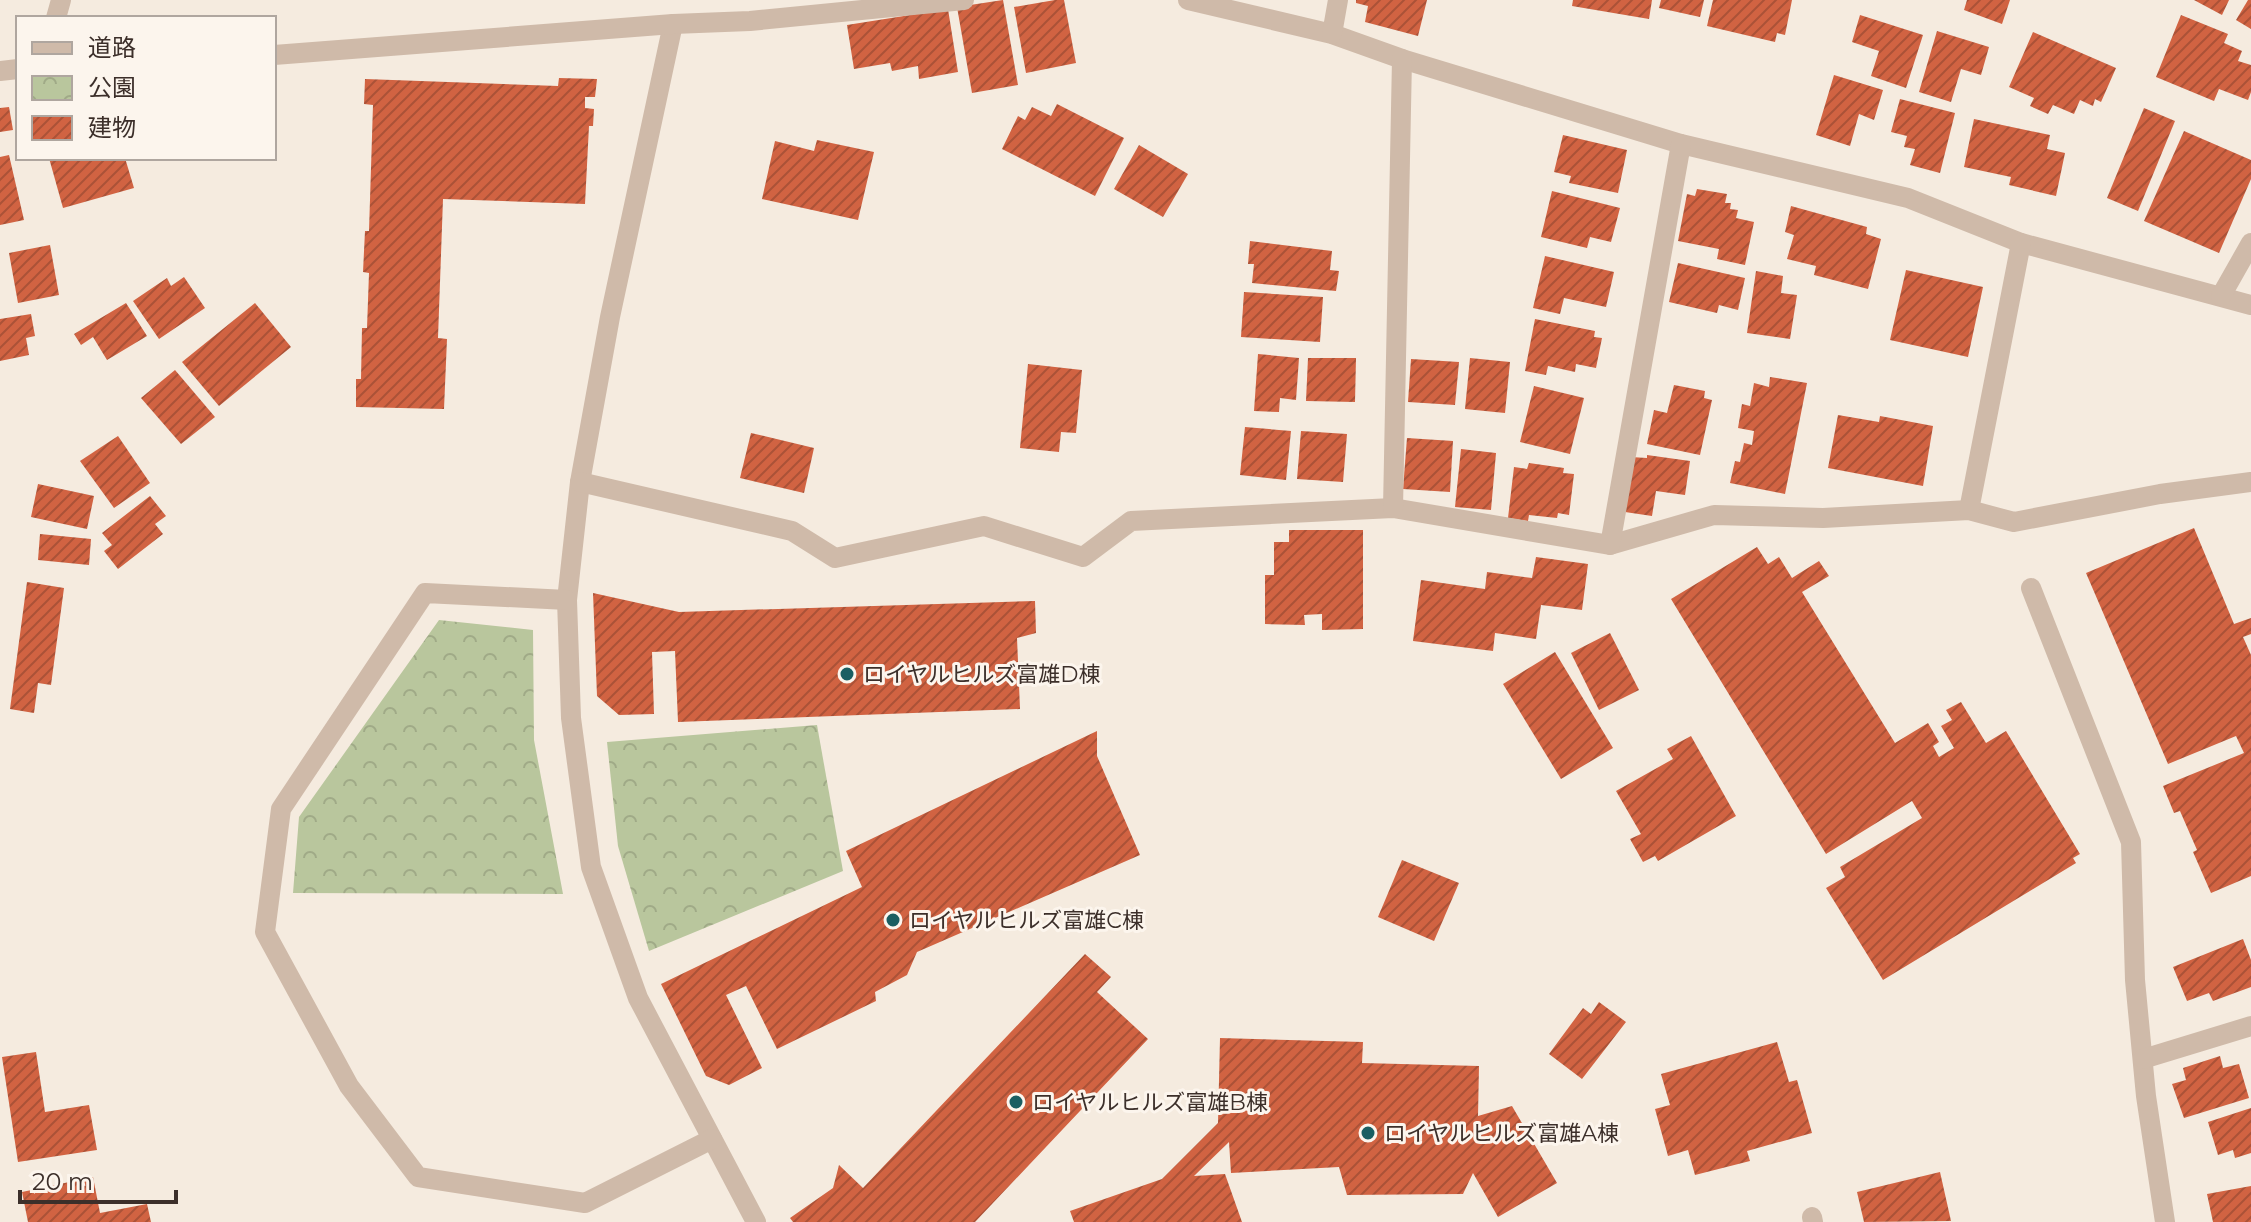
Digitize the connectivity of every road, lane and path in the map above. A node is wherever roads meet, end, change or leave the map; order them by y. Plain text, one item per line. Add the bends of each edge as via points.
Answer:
1 (964, 0) edge
2 (1188, 0) edge
3 (1338, 0) edge
4 (673, 24) junction
5 (1332, 34) junction
6 (276, 55) edge
7 (1402, 59) junction
8 (1681, 144) junction
9 (2021, 243) junction
10 (2251, 243) edge
11 (2221, 296) junction
12 (2251, 305) edge
13 (580, 482) junction
14 (2251, 482) edge
15 (1393, 508) junction
16 (1969, 510) junction
17 (1610, 545) junction
18 (2031, 588) dead end
19 (567, 600) junction
20 (2251, 1026) edge
21 (2143, 1059) junction
22 (712, 1139) junction
23 (756, 1222) edge
24 (2165, 1222) edge

1 - 4 street
2 - 5 street
3 - 5 street
4 - 6 street
4 - 13 street
5 - 7 street
7 - 8 street
7 - 15 street
8 - 9 street via 1908,198
8 - 17 street
9 - 11 street
9 - 16 street
10 - 11 street
11 - 12 street
13 - 15 street via 792,531 835,558 984,526 1083,557 1131,521
13 - 19 street
14 - 16 street via 2014,522
15 - 17 street
16 - 17 street via 1823,518 1714,515
18 - 21 street via 2131,842
19 - 22 street via 571,718 591,867 638,998
19 - 22 street via 425,593 281,809 265,932 349,1086 418,1177 585,1203
20 - 21 street
21 - 24 street
22 - 23 street

